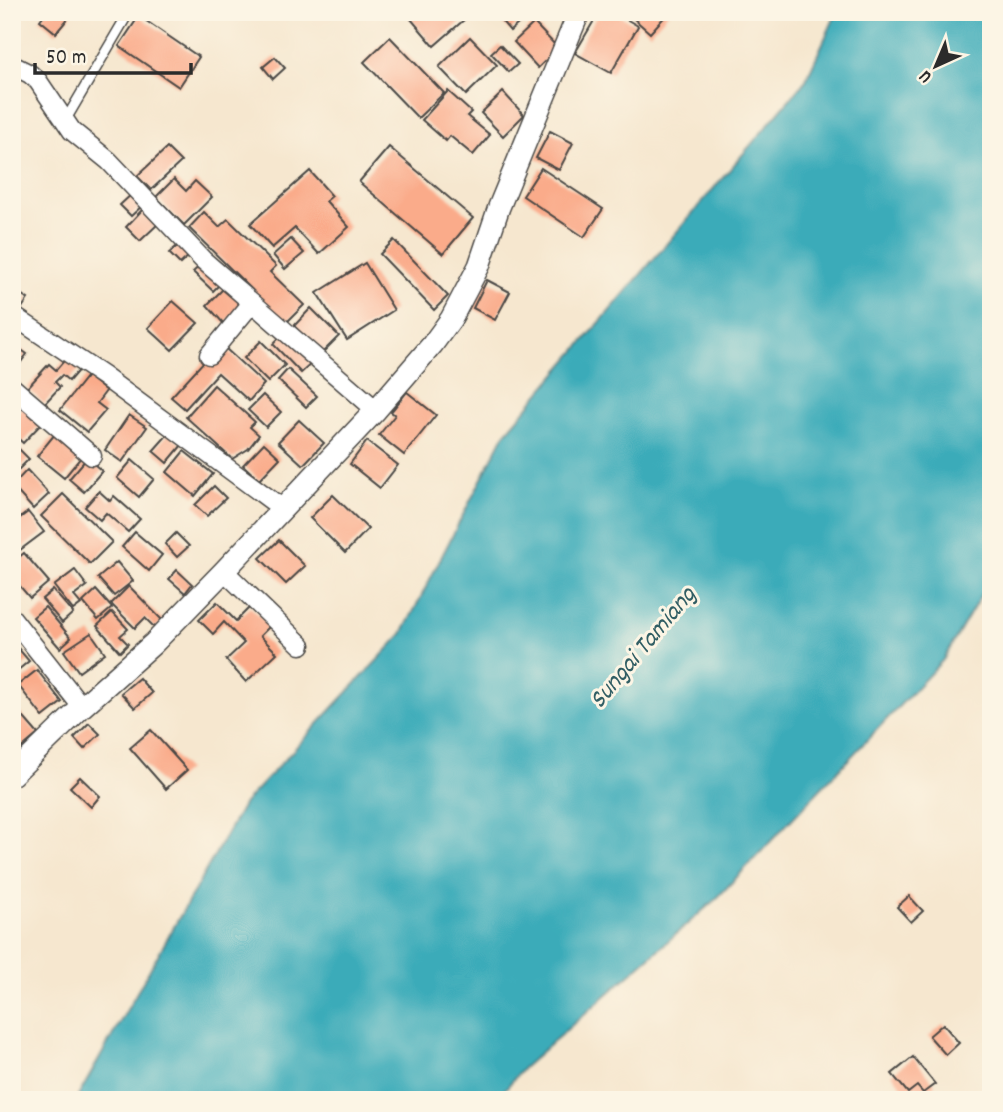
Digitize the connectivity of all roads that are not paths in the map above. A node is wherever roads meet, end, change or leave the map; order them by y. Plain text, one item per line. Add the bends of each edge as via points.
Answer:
1 (128, 12) edge
2 (579, 12) edge
3 (12, 65) edge
4 (64, 123) junction
5 (252, 303) junction
6 (12, 315) edge
7 (209, 355) dead end
8 (12, 387) edge
9 (376, 410) junction
10 (92, 456) dead end
11 (283, 509) junction
12 (224, 571) junction
13 (12, 618) edge
14 (301, 645) dead end
15 (82, 707) junction
16 (12, 775) edge

1 - 4 lane
2 - 9 street via 465,295 432,345
3 - 4 street via 38,81
4 - 5 street via 109,161 203,260
5 - 7 street
5 - 9 street
6 - 11 street
8 - 10 street
9 - 11 street
11 - 12 street
12 - 14 street
12 - 15 street via 154,643
13 - 15 street
15 - 16 street

